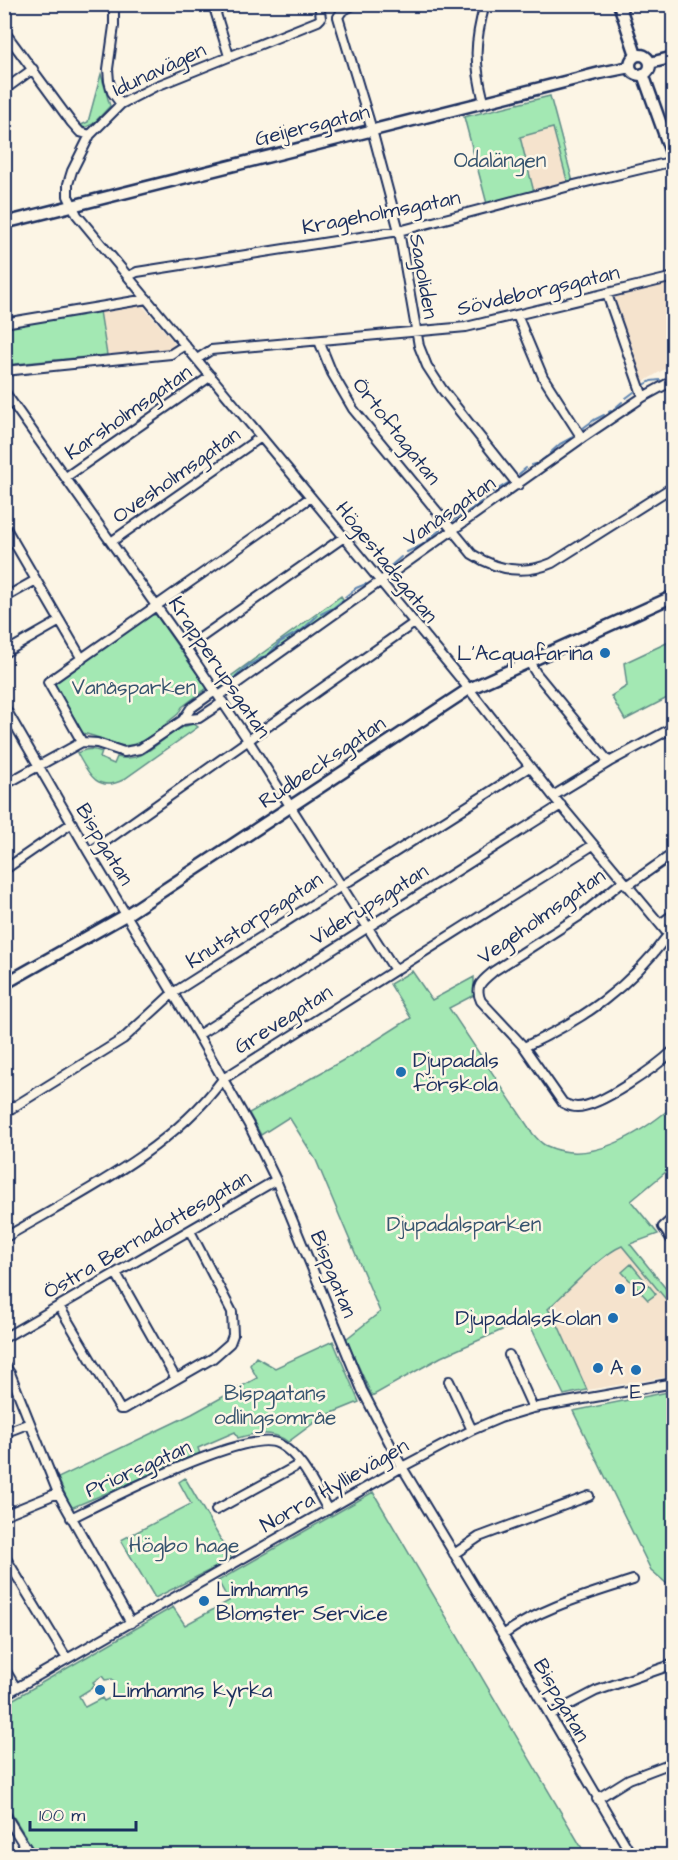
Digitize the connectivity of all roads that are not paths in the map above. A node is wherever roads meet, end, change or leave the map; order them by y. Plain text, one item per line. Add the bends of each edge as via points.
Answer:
1 (114, 4) edge
2 (213, 4) edge
3 (319, 4) edge
4 (355, 4) edge
5 (484, 4) edge
6 (619, 4) edge
7 (4, 31) edge
8 (229, 56) junction
9 (636, 56) junction
10 (674, 57) edge
11 (650, 63) junction
12 (630, 67) junction
13 (33, 69) junction
14 (643, 74) junction
15 (4, 90) edge
16 (484, 102) junction
17 (121, 104) junction
18 (372, 130) junction
19 (90, 135) junction
20 (674, 161) edge
21 (72, 205) junction
22 (4, 223) edge
23 (399, 231) junction
24 (129, 276) junction
25 (674, 277) edge
26 (607, 294) junction
27 (147, 299) junction
28 (517, 315) junction
29 (4, 324) edge
30 (415, 332) junction
31 (319, 341) junction
32 (185, 345) junction
33 (197, 360) junction
34 (4, 370) edge
35 (211, 376) junction
36 (674, 380) edge
37 (4, 391) edge
38 (643, 397) junction
39 (261, 437) junction
40 (582, 438) junction
41 (66, 477) junction
42 (518, 485) junction
43 (674, 486) edge
44 (311, 497) junction
45 (4, 525) edge
46 (453, 531) junction
47 (344, 537) junction
48 (13, 540) junction
49 (111, 542) junction
50 (4, 544) edge
51 (36, 580) junction
52 (380, 582) junction
53 (674, 596) edge
54 (4, 598) edge
55 (158, 606) junction
56 (60, 621) junction
57 (414, 623) junction
58 (186, 648) junction
59 (4, 653) edge
60 (82, 659) junction
61 (529, 662) junction
62 (469, 689) junction
63 (219, 697) junction
64 (4, 706) edge
65 (183, 720) junction
66 (674, 727) edge
67 (248, 740) junction
68 (82, 742) junction
69 (609, 762) junction
70 (38, 766) junction
71 (529, 767) junction
72 (4, 785) edge
73 (553, 796) junction
74 (561, 805) junction
75 (291, 807) junction
76 (72, 823) junction
77 (594, 845) junction
78 (89, 853) junction
79 (674, 853) edge
80 (4, 870) edge
81 (625, 883) junction
82 (341, 885) junction
83 (674, 914) edge
84 (126, 915) junction
85 (660, 924) junction
86 (367, 927) junction
87 (671, 938) edge
88 (395, 970) junction
89 (4, 984) edge
90 (173, 993) junction
91 (198, 1035) junction
92 (524, 1047) junction
93 (674, 1050) edge
94 (223, 1079) junction
95 (4, 1113) edge
96 (276, 1180) junction
97 (674, 1217) edge
98 (190, 1231) junction
99 (4, 1238) edge
100 (674, 1243) edge
101 (116, 1273) junction
102 (59, 1306) junction
103 (4, 1338) edge
104 (509, 1355) dead end
105 (4, 1365) edge
106 (177, 1379) junction
107 (449, 1381) dead end
108 (674, 1383) edge
109 (534, 1408) junction
110 (30, 1423) junction
111 (472, 1430) junction
112 (4, 1433) edge
113 (300, 1464) junction
114 (402, 1467) junction
115 (58, 1493) junction
116 (589, 1496) dead end
117 (328, 1509) junction
118 (216, 1510) dead end
119 (4, 1515) edge
120 (71, 1518) junction
121 (454, 1554) junction
122 (4, 1555) edge
123 (633, 1580) dead end
124 (131, 1623) junction
125 (503, 1635) junction
126 (67, 1659) junction
127 (674, 1664) edge
128 (4, 1668) edge
129 (16, 1688) junction
130 (4, 1695) edge
131 (550, 1715) junction
132 (674, 1762) edge
133 (597, 1799) junction
134 (6, 1817) edge
135 (31, 1856) edge
136 (632, 1856) edge

1 - 17 street via 108,69 112,92
2 - 8 street
3 - 8 street, Idunavägen via 318,21
4 - 18 street, Sagoliden via 338,17
5 - 16 street via 475,50
6 - 9 street
7 - 13 street
8 - 17 street, Idunavägen
9 - 11 street via 645,56
9 - 12 street
10 - 11 street
11 - 14 street
12 - 14 street
12 - 16 street, Geijersgatan
13 - 15 street
13 - 19 street via 80,132
14 - 20 street
16 - 18 street, Geijersgatan
17 - 19 street, Idunavägen
18 - 21 street, Geijersgatan
18 - 23 street, Sagoliden
19 - 21 street, Idunavägen via 68,184
20 - 23 street, Krageholmsgatan
21 - 22 street, Geijersgatan
21 - 24 street, Högestadsgatan
23 - 24 street, Krageholmsgatan
23 - 30 street, Sagoliden
24 - 27 street, Högestadsgatan
25 - 26 street, Sövdeborgsgatan
26 - 28 street, Sövdeborgsgatan
26 - 38 street
27 - 29 street
27 - 32 street, Högestadsgatan
28 - 30 street, Sövdeborgsgatan via 466,327
28 - 40 street via 543,377
30 - 31 street, Sövdeborgsgatan
30 - 42 street, Sagoliden via 427,366 442,389
31 - 33 street, Sövdeborgsgatan via 211,350
31 - 46 street, Örtoftagatan via 353,409
32 - 33 street, Högestadsgatan
32 - 34 street via 171,354
33 - 35 street, Högestadsgatan
35 - 39 street, Högestadsgatan
35 - 41 street, Karsholmsgatan
36 - 38 street, Vanåsgatan
37 - 41 street, Krapperupsgatan
38 - 40 street, Vanåsgatan
39 - 44 street, Högestadsgatan
39 - 49 street, Ovesholmsgatan
40 - 42 street, Vanåsgatan
41 - 49 street, Krapperupsgatan
42 - 46 street, Vanåsgatan
43 - 46 street, Örtoftagatan via 562,557 532,570 507,570 483,561
44 - 47 street, Högestadsgatan
44 - 55 street
45 - 48 street
46 - 52 street, Vanåsgatan
47 - 52 street, Högestadsgatan
47 - 58 street
48 - 50 street
48 - 51 street
49 - 55 street, Krapperupsgatan
51 - 54 street
51 - 56 street
52 - 57 street, Högestadsgatan
52 - 63 street, Vanåsgatan
53 - 61 street, Rudbecksgatan
55 - 58 street, Krapperupsgatan
55 - 60 street
56 - 59 street
56 - 60 street
57 - 62 street, Högestadsgatan
57 - 67 street
58 - 63 street, Krapperupsgatan
60 - 68 street via 48,682
61 - 62 street, Rudbecksgatan
61 - 69 street
62 - 71 street, Högestadsgatan
62 - 75 street, Rudbecksgatan
63 - 65 street via 191,708
63 - 65 street via 200,718
63 - 67 street, Krapperupsgatan
64 - 70 street, Bispgatan
65 - 68 street via 132,752
66 - 69 street
67 - 75 street, Krapperupsgatan
67 - 78 street
68 - 70 street
69 - 73 street
70 - 72 street
70 - 76 street, Bispgatan
71 - 73 street, Högestadsgatan
71 - 82 street, Knutstorpsgatan
73 - 74 street, Högestadsgatan
74 - 77 street, Högestadsgatan
74 - 86 street, Viderupsgatan
75 - 82 street, Krapperupsgatan
75 - 84 street, Rudbecksgatan
76 - 78 street, Bispgatan
76 - 80 street
77 - 81 street, Högestadsgatan
77 - 88 street, Grevegatan
78 - 84 street, Bispgatan
79 - 81 street, Vegeholmsgatan
81 - 85 street, Högestadsgatan
81 - 92 street, Vegeholmsgatan via 481,982 481,1001
82 - 86 street, Krapperupsgatan
82 - 90 street, Knutstorpsgatan
83 - 85 street
84 - 89 street, Rudbecksgatan
84 - 90 street, Bispgatan
85 - 87 street, Högestadsgatan
86 - 88 street, Krapperupsgatan
86 - 91 street, Viderupsgatan
87 - 92 street via 601,1004 566,1027
88 - 94 street, Grevegatan
90 - 91 street, Bispgatan
90 - 95 street, Knutstorpsgatan via 123,1039
91 - 94 street, Bispgatan
92 - 93 street via 563,1103 571,1107 585,1106 611,1094 638,1079
94 - 96 street, Bispgatan
94 - 99 street, Grevegatan via 186,1121 145,1154
96 - 98 street, Östra Bernadottesgatan
96 - 114 street, Bispgatan via 362,1390
97 - 100 street via 663,1227
98 - 101 street, Östra Bernadottesgatan
98 - 106 street via 232,1312 233,1335 222,1352
101 - 102 street, Östra Bernadottesgatan
101 - 106 street
102 - 103 street, Östra Bernadottesgatan
102 - 106 street via 120,1409
104 - 109 street
105 - 110 street
107 - 111 street
108 - 109 street, Norra Hyllievägen
109 - 111 street, Norra Hyllievägen
110 - 112 street
110 - 115 street
111 - 114 street, Norra Hyllievägen
113 - 117 street, Priorsgatan
113 - 118 street
113 - 120 street, Priorsgatan via 278,1443 250,1442 123,1492
114 - 117 street, Norra Hyllievägen
114 - 121 street, Bispgatan
115 - 119 street
115 - 120 street
116 - 121 street via 479,1537
117 - 124 street, Norra Hyllievägen
120 - 124 street
121 - 125 street, Bispgatan
122 - 126 street
123 - 125 street via 529,1617
124 - 126 street, Norra Hyllievägen
125 - 131 street, Bispgatan
126 - 129 street, Norra Hyllievägen
127 - 131 street via 596,1691
128 - 129 street
129 - 130 street, Norra Hyllievägen
131 - 133 street, Bispgatan
132 - 133 street via 629,1779
133 - 136 street, Bispgatan
134 - 135 street

